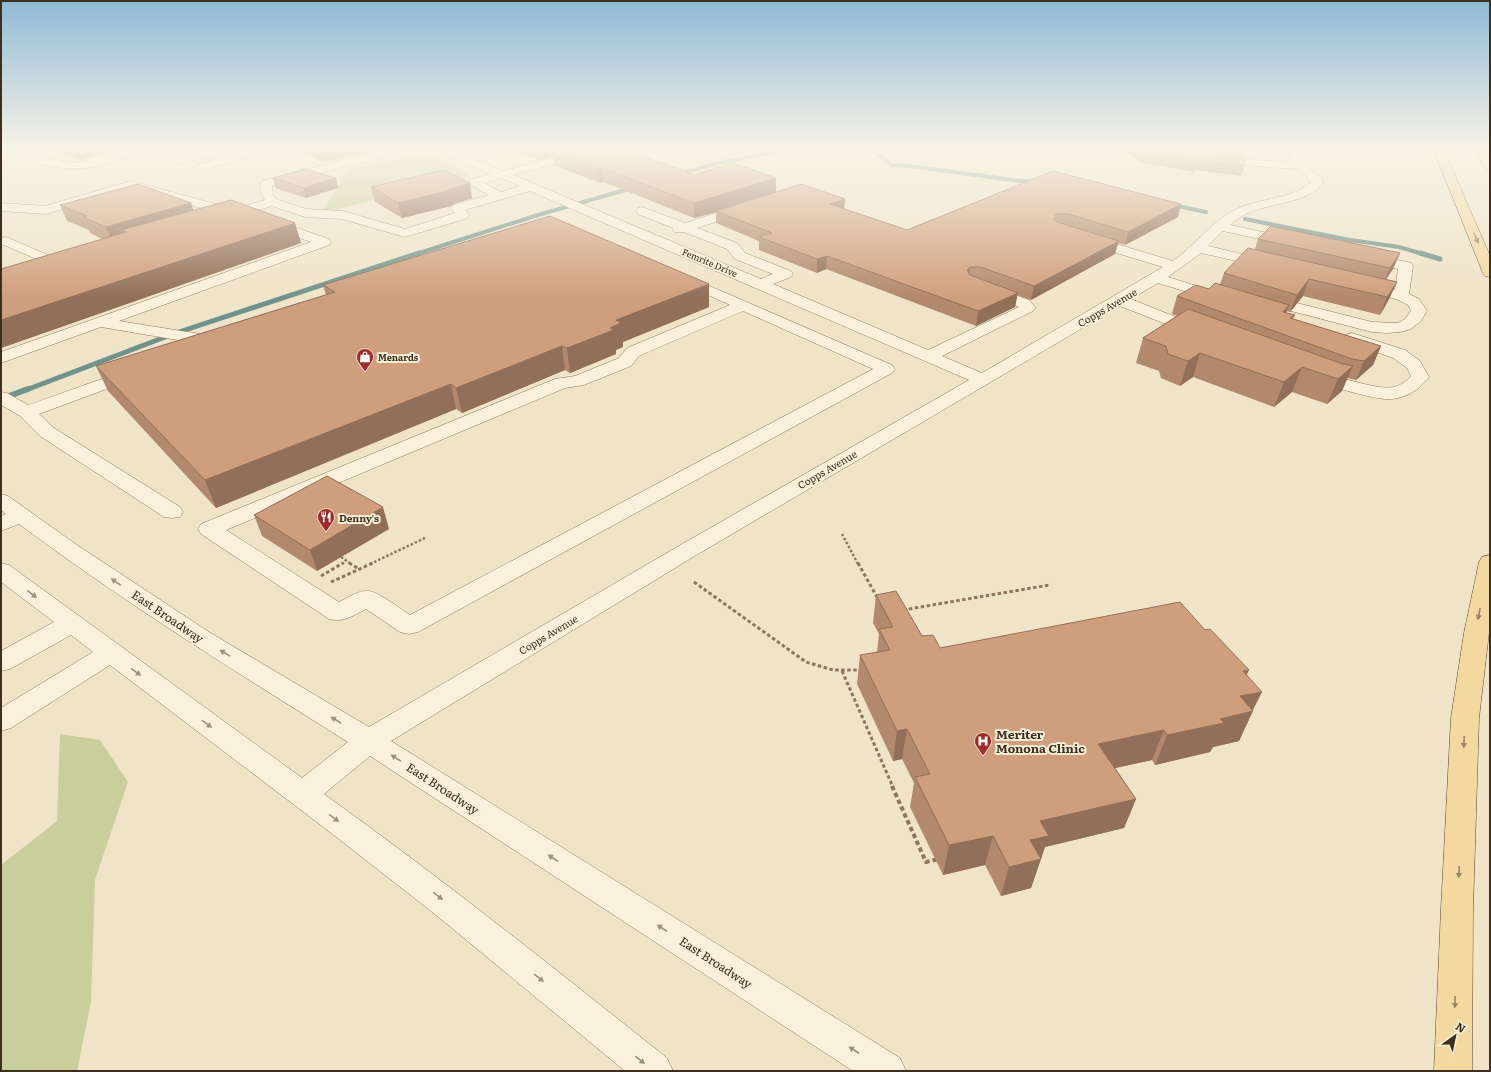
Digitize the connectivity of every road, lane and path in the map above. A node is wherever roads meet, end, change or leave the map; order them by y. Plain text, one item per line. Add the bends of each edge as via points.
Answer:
1 (87, 198) edge
2 (179, 198) edge
3 (269, 198) edge
4 (493, 198) edge
5 (556, 198) edge
6 (1284, 198) edge
7 (1459, 198) edge
8 (272, 202) junction
9 (754, 205) edge
10 (1, 207) edge
11 (642, 210) dead end
12 (234, 213) junction
13 (257, 217) edge
14 (212, 220) edge
15 (685, 227) junction
16 (1221, 227) junction
17 (1074, 236) edge
18 (653, 238) junction
19 (1, 242) edge
20 (1306, 245) edge
21 (1198, 248) junction
22 (1352, 255) edge
23 (740, 256) junction
24 (22, 264) edge
25 (715, 264) junction
26 (1174, 266) junction
27 (1283, 268) edge
28 (671, 273) edge
29 (1490, 273) edge
30 (1156, 278) junction
31 (761, 284) junction
32 (973, 284) edge
33 (1353, 284) edge
34 (1401, 296) junction
35 (1119, 300) junction
36 (1232, 301) edge
37 (743, 305) junction
38 (101, 322) junction
39 (1208, 335) edge
40 (184, 353) edge
41 (928, 356) junction
42 (1, 358) edge
43 (148, 367) edge
44 (1303, 369) edge
45 (982, 379) junction
46 (14, 405) edge
47 (1, 500) edge
48 (172, 512) dead end
49 (11, 519) edge
50 (842, 534) dead end
51 (425, 538) dead end
52 (341, 557) dead end
53 (1490, 562) edge
54 (359, 569) junction
55 (1, 570) edge
56 (694, 582) dead end
57 (326, 585) dead end
58 (1049, 585) dead end
59 (878, 601) edge
60 (901, 611) edge
61 (71, 624) junction
62 (110, 653) junction
63 (4, 657) edge
64 (864, 669) edge
65 (842, 671) junction
66 (1, 721) edge
67 (369, 741) junction
68 (303, 794) junction
69 (939, 859) dead end
70 (654, 1071) edge
71 (887, 1071) edge
72 (1453, 1071) edge

1 - 10 street via 46,210
2 - 12 street
3 - 8 street
4 - 8 street via 458,208 463,215 405,233 343,215 305,213
5 - 18 street, Femrite Drive
6 - 16 street, Copps Avenue via 1242,211
7 -> 29 main road
8 - 12 street
9 - 15 street
11 - 15 street
12 - 14 street
13 - 38 street via 324,242
15 - 18 street
15 - 23 street via 732,246
16 - 20 street
16 - 21 street, Copps Avenue
17 - 26 street
18 - 25 street, Femrite Drive
19 - 24 street via 6,241 49,260
21 - 26 street, Copps Avenue
21 - 27 street
22 - 34 street via 1406,266
23 - 25 street
23 - 31 street via 786,274
25 - 31 street, Femrite Drive
26 - 30 street, Copps Avenue
28 - 37 street
30 - 35 street, Copps Avenue
30 - 36 street
31 - 41 street, Femrite Drive
32 - 41 street via 1024,303 1028,308
33 - 34 street
34 - 44 street via 1414,302 1419,311 1416,320 1405,327 1387,328 1254,302 1399,354 1414,365 1420,377 1401,392 1387,394 1339,383
35 - 39 street
35 - 45 street, Copps Avenue
37 - 37 street via 886,368 409,626 367,598 338,613 209,529 561,383 578,381 625,362 633,352
38 - 40 street via 214,339
38 - 42 street
41 - 45 street, Femrite Drive
43 - 46 street
45 - 67 street, Copps Avenue via 685,552
46 - 48 street via 47,432
47 - 49 street, East Broadway
67 -> 49 street, East Broadway via 194,634 66,548
50 - 59 path
51 - 54 path
52 - 54 path
53 -> 72 main road via 1476,633 1465,718
54 - 57 path
55 -> 61 street
56 - 65 path via 806,662 817,667
58 - 60 path
61 - 62 street
61 - 63 street
62 - 66 street
62 -> 68 street
64 - 65 path
65 - 69 path via 926,862
67 - 68 street, Copps Avenue
71 -> 67 street, East Broadway
68 -> 70 street via 449,905

